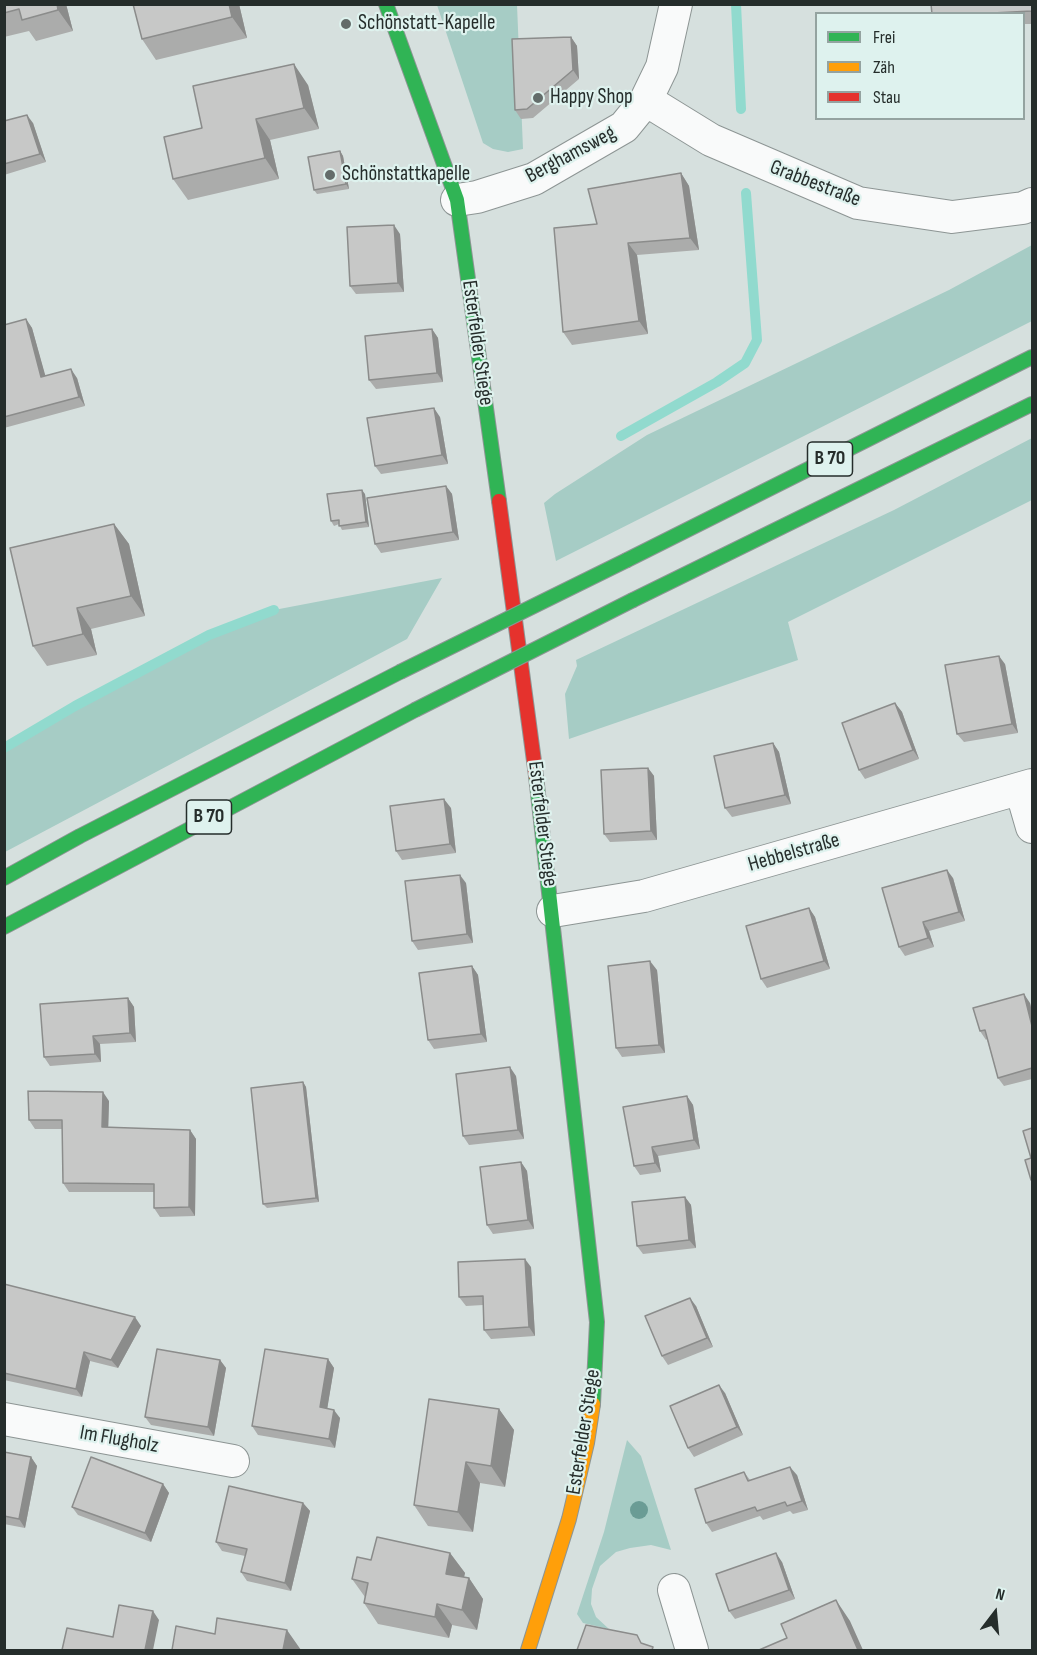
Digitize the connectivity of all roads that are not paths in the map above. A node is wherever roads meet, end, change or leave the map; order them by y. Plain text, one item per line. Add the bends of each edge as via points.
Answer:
1 (386, 4) edge
2 (676, 4) edge
3 (646, 100) junction
4 (457, 200) junction
5 (1032, 204) edge
6 (1032, 357) edge
7 (1032, 404) edge
8 (1027, 787) edge
9 (1032, 826) edge
10 (4, 878) edge
11 (553, 911) junction
12 (4, 927) edge
13 (4, 1419) edge
14 (233, 1461) dead end
15 (674, 1590) dead end
16 (528, 1650) edge
17 (692, 1650) edge

1 - 4 main road, Esterfelder Stiege
2 - 3 street, Berghamsweg via 662,67
3 - 4 street, Berghamsweg via 624,127 534,179
3 - 5 street, Grabbestraße via 711,140 858,203 952,217
4 - 11 main road, Esterfelder Stiege
6 - 10 main road, B 70, bridge via 400,672
7 - 12 main road, B 70, bridge via 415,710
8 - 9 street
8 - 11 street, Hebbelstraße via 644,896
11 - 16 main road, Esterfelder Stiege via 597,1322 596,1391 569,1519
13 - 14 street, Im Flugholz
15 - 17 street

